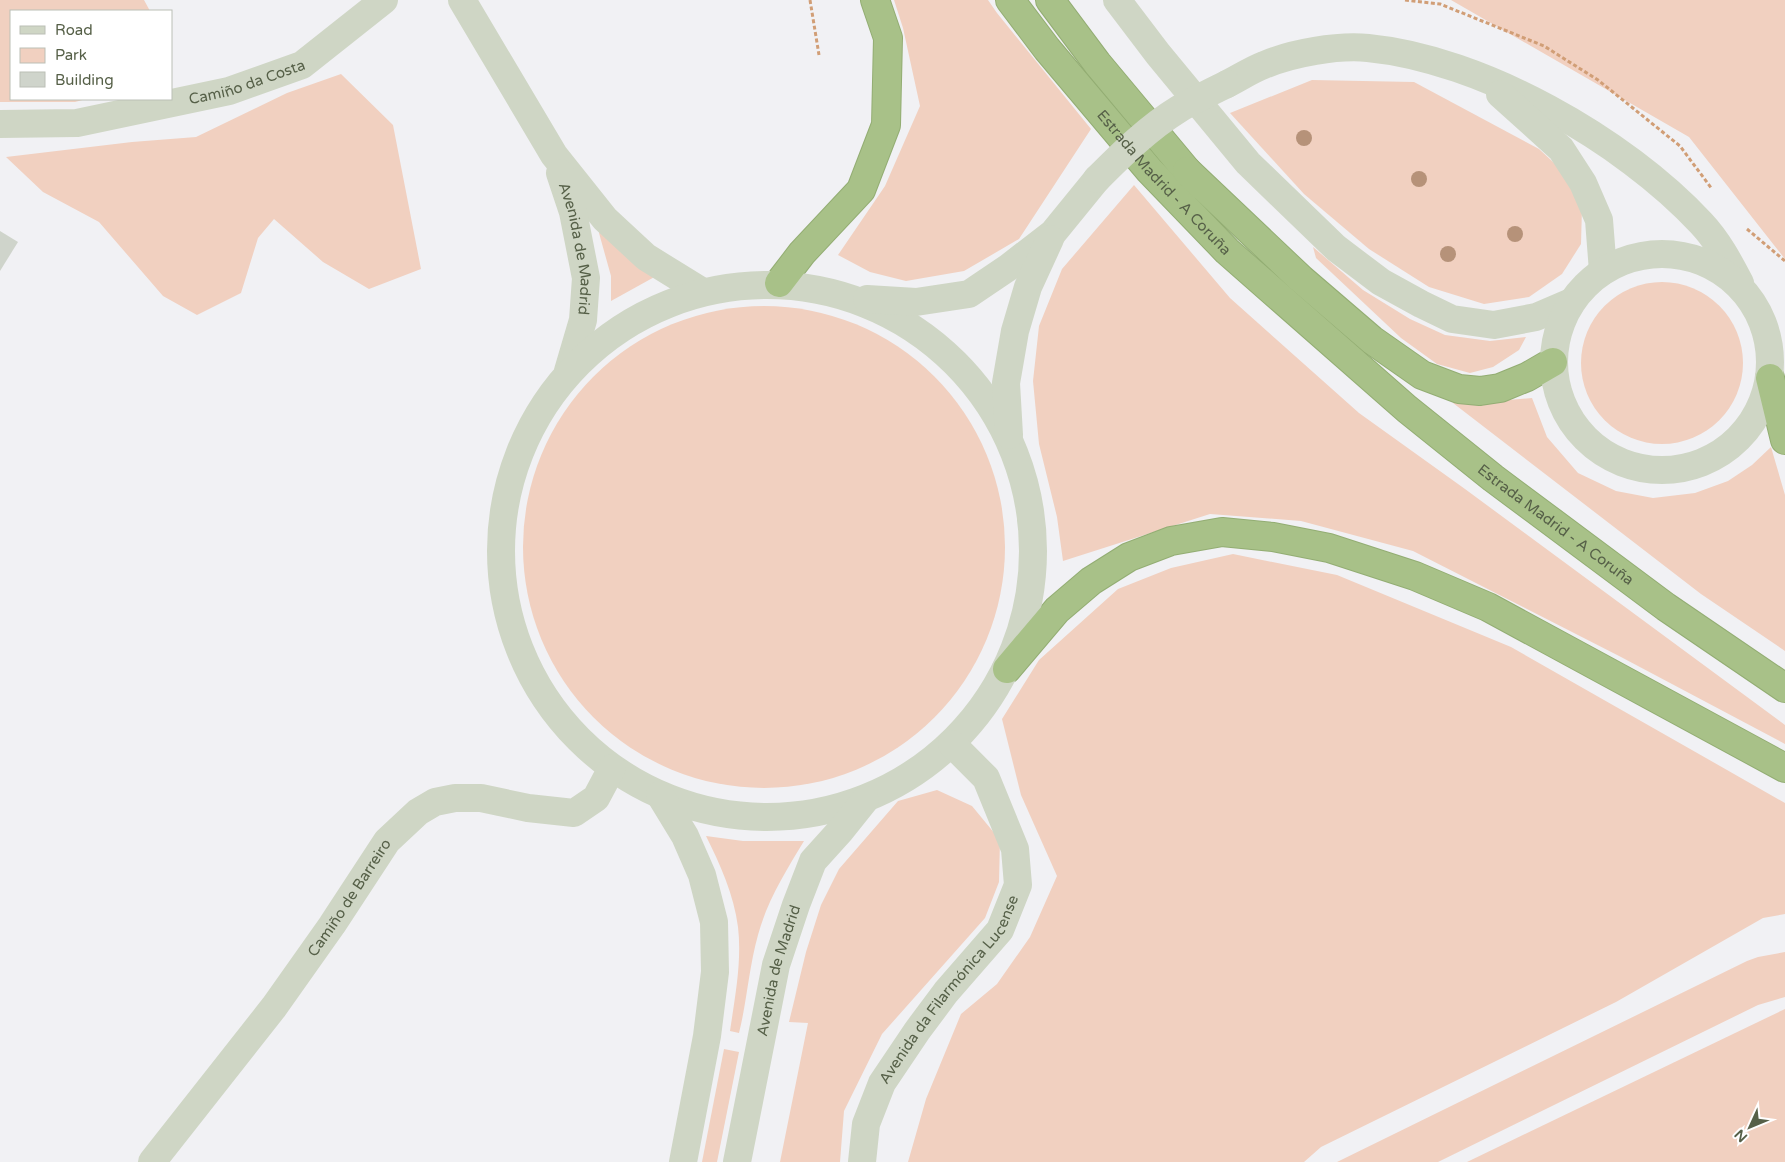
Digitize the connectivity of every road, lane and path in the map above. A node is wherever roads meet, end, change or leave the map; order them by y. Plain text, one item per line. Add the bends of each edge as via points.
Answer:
1 (384, 0) edge
2 (462, 0) edge
3 (810, 0) edge
4 (875, 0) edge
5 (1010, 0) edge
6 (1050, 0) edge
7 (1117, 0) edge
8 (820, 55) dead end
9 (1483, 78) junction
10 (0, 124) edge
11 (554, 155) junction
12 (1187, 171) junction
13 (1053, 233) junction
14 (1603, 271) junction
15 (779, 283) junction
16 (701, 291) junction
17 (1744, 291) junction
18 (856, 299) junction
19 (1571, 302) junction
20 (1337, 347) junction
21 (1553, 362) junction
22 (568, 371) junction
23 (1770, 378) junction
24 (1009, 437) junction
25 (1785, 440) edge
26 (1007, 669) junction
27 (1785, 688) edge
28 (952, 744) junction
29 (612, 768) junction
30 (1785, 768) edge
31 (660, 795) junction
32 (864, 800) junction
33 (152, 1162) edge
34 (683, 1162) edge
35 (737, 1162) edge
36 (862, 1162) edge

1 - 10 street, Camiño da Costa via 302,64 229,91 77,123
2 - 11 street, Avenida de Madrid
3 - 8 path
4 - 15 highway via 888,38 886,125 861,190 802,253
5 - 20 highway, Estrada Madrid - A Coruña via 1046,49 1149,170 1227,251
6 - 12 highway, Estrada Madrid - A Coruña via 1096,64
7 - 19 street via 1248,163 1336,248 1381,282 1452,319 1494,324 1536,317
9 - 13 street, bridge via 1415,55 1366,48 1318,50 1264,65 1178,110 1144,134 1097,179
9 - 14 street via 1561,149 1584,182 1599,220
9 - 17 street via 1529,97 1635,164 1702,224 1722,249
11 - 16 street, Avenida de Madrid via 605,218 646,257
11 - 22 street, Avenida de Madrid via 574,212 586,278 583,320
12 - 20 highway, Estrada Madrid - A Coruña
12 - 21 highway via 1301,279 1372,340 1422,374 1459,389 1480,391 1500,388
13 - 18 street via 969,294 916,302
13 - 24 street via 1028,287 1014,331 1006,383
14 - 17 street via 1632,258 1662,254 1693,258 1721,271
14 - 19 street
15 - 16 street
15 - 18 street
16 - 22 street via 628,321
17 - 23 street via 1761,317 1770,347
18 - 24 street via 918,331 971,378
19 - 21 street via 1561,321
20 - 27 highway, Estrada Madrid - A Coruña via 1493,478 1666,607
21 - 23 street via 1558,395 1573,424 1594,448 1623,464 1655,471 1687,469 1717,456 1742,436 1761,409
22 - 29 street via 550,392 515,459 505,496 500,572 512,629 534,682 569,729
23 - 25 highway
24 - 26 street via 1032,514 1031,593
26 - 28 street via 983,709
26 - 30 highway via 1057,610 1091,581 1129,556 1171,541 1222,532 1273,537 1329,548 1406,573 1488,607
28 - 32 street via 926,767 896,786
28 - 36 street, Avenida da Filarmónica Lucense via 986,778 1015,849 1018,885 1000,930 946,992 882,1083 866,1124
29 - 31 street
29 - 33 street, Camiño de Barreiro via 596,798 574,813 481,798 435,802 418,812 387,841 274,1007
31 - 32 street via 727,815 797,816
31 - 34 street via 685,836 702,875 714,922 715,972 707,1036
32 - 35 street, Avenida de Madrid via 813,862 796,905 776,965

